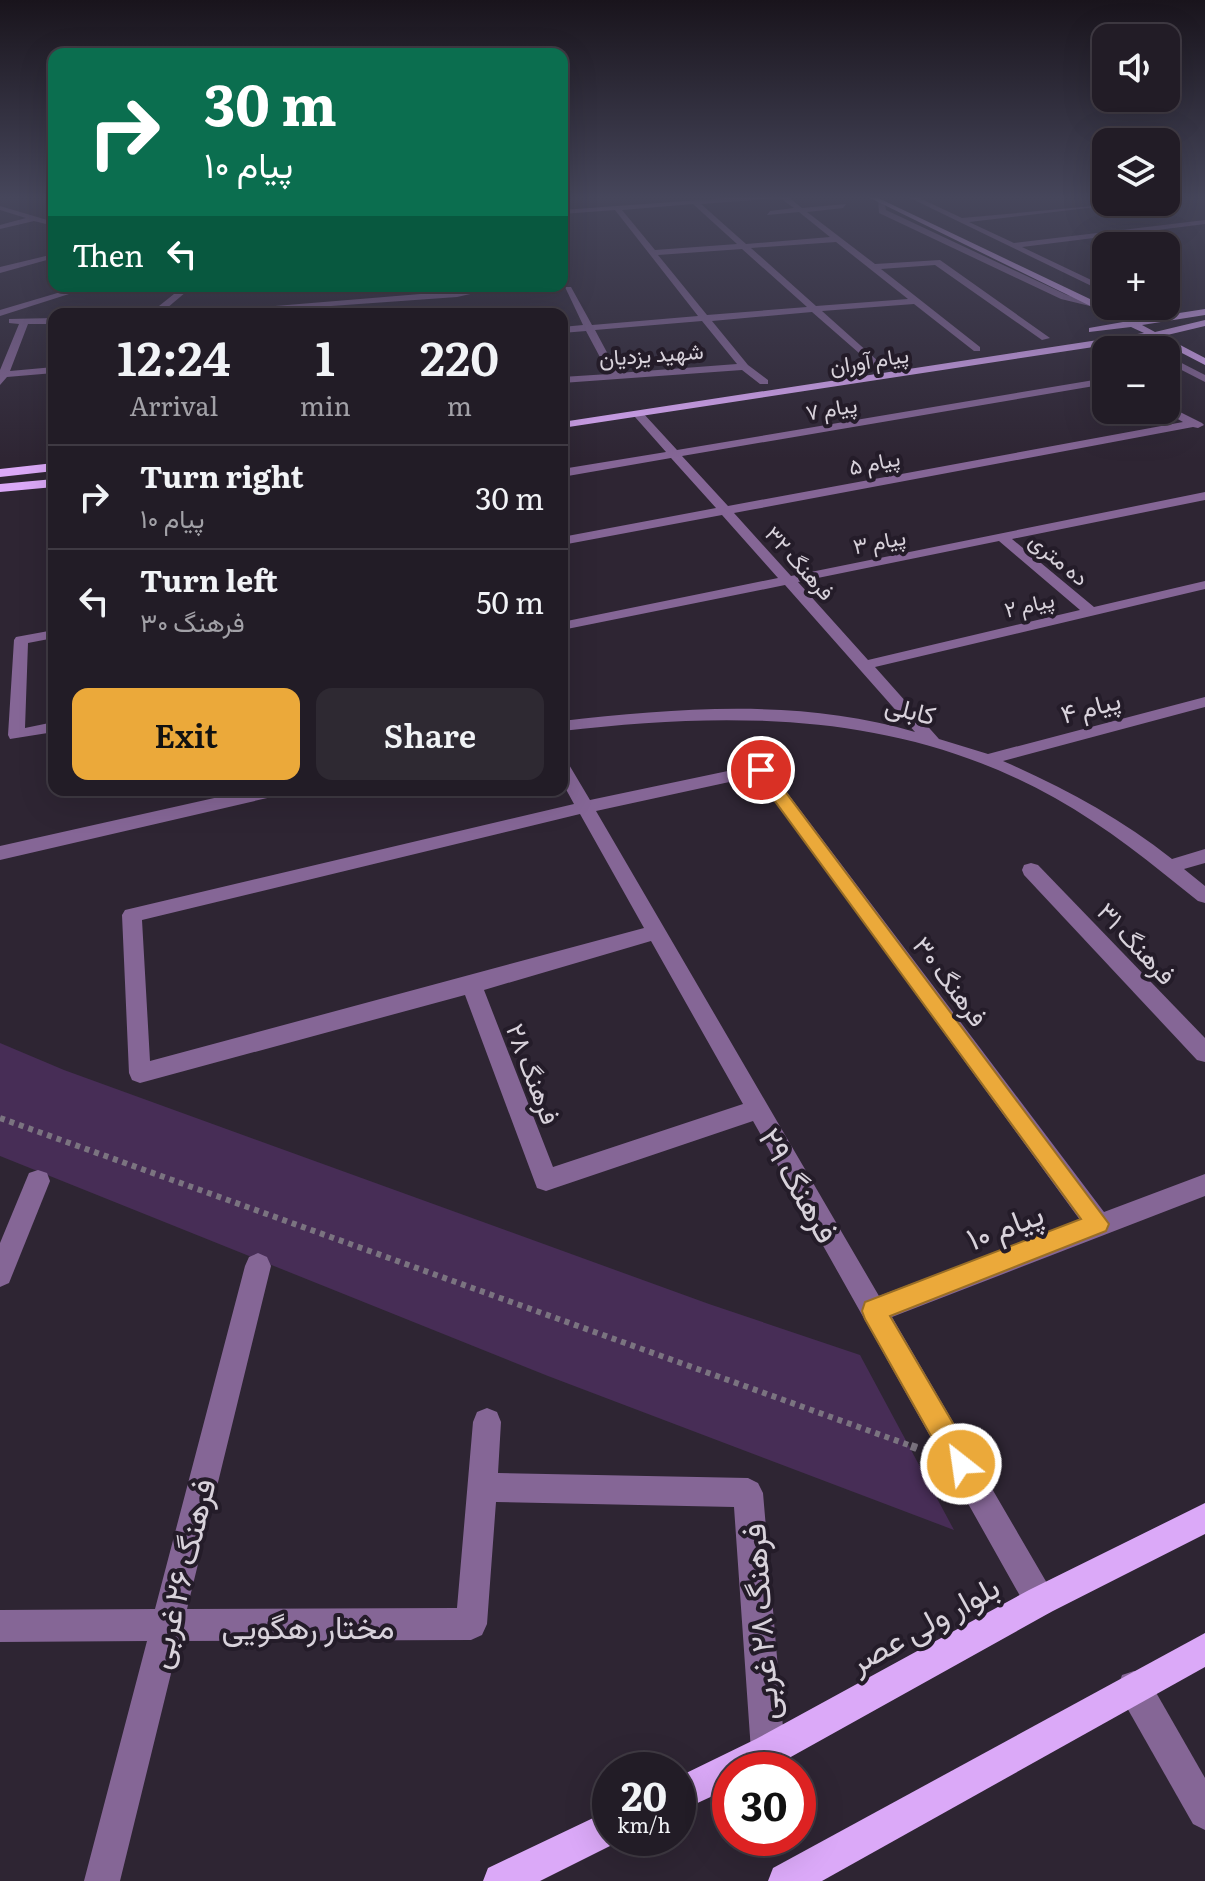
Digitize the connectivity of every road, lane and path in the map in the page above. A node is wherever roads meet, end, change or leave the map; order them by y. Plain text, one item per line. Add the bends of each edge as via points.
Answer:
1 (677, 284) edge
2 (786, 284) edge
3 (895, 284) edge
4 (968, 284) edge
5 (1053, 284) edge
6 (568, 289) dead end
7 (70, 292) edge
8 (182, 292) edge
9 (468, 292) edge
10 (917, 301) junction
11 (353, 302) junction
12 (1092, 302) edge
13 (162, 308) edge
14 (268, 308) edge
15 (354, 308) edge
16 (814, 309) junction
17 (1205, 312) edge
18 (0, 313) edge
19 (1194, 314) junction
20 (1180, 316) edge
21 (705, 318) junction
22 (0, 320) edge
23 (1124, 320) edge
24 (1146, 320) edge
25 (1161, 320) edge
26 (48, 321) edge
27 (1205, 322) edge
28 (24, 323) junction
29 (1129, 323) junction
30 (591, 327) junction
31 (568, 329) edge
32 (1181, 330) junction
33 (1091, 331) junction
34 (1075, 333) dead end
35 (1153, 335) junction
36 (1060, 336) dead end
37 (1111, 336) edge
38 (1144, 336) edge
39 (1193, 336) dead end
40 (1045, 338) junction
41 (1032, 340) dead end
42 (1092, 343) edge
43 (991, 346) dead end
44 (1203, 346) dead end
45 (977, 349) junction
46 (963, 351) dead end
47 (1183, 352) junction
48 (890, 362) dead end
49 (1205, 362) edge
50 (875, 364) junction
51 (1180, 366) edge
52 (744, 367) junction
53 (860, 367) dead end
54 (1183, 368) junction
55 (845, 369) dead end
56 (1180, 369) edge
57 (48, 371) edge
58 (615, 376) junction
59 (1, 377) edge
60 (1205, 379) edge
61 (568, 380) edge
62 (764, 382) junction
63 (1092, 383) edge
64 (589, 408) dead end
65 (639, 415) junction
66 (1180, 415) edge
67 (568, 424) edge
68 (1200, 426) edge
69 (673, 454) junction
70 (48, 468) edge
71 (568, 472) edge
72 (0, 473) edge
73 (48, 484) edge
74 (1, 490) edge
75 (1205, 496) edge
76 (725, 511) junction
77 (1002, 537) junction
78 (568, 540) edge
79 (788, 580) junction
80 (1205, 585) edge
81 (1091, 612) junction
82 (568, 625) edge
83 (48, 635) edge
84 (864, 665) junction
85 (1204, 703) edge
86 (568, 725) edge
87 (48, 728) edge
88 (931, 739) junction
89 (989, 759) junction
90 (568, 777) edge
91 (250, 796) edge
92 (585, 807) junction
93 (0, 853) edge
94 (1205, 856) edge
95 (1172, 866) junction
96 (1031, 870) dead end
97 (1205, 896) edge
98 (657, 932) junction
99 (472, 985) junction
100 (1205, 1053) edge
101 (758, 1109) junction
102 (0, 1118) edge
103 (38, 1181) dead end
104 (1205, 1185) edge
105 (1098, 1224) junction
106 (258, 1266) dead end
107 (0, 1274) edge
108 (874, 1311) junction
109 (487, 1422) dead end
110 (961, 1464) junction
111 (484, 1487) junction
112 (1205, 1518) edge
113 (1040, 1601) junction
114 (165, 1625) junction
115 (0, 1626) edge
116 (1205, 1649) edge
117 (1134, 1687) junction
118 (768, 1751) junction
119 (696, 1786) edge
120 (1205, 1812) edge
121 (592, 1837) edge
122 (102, 1881) edge
123 (501, 1881) edge
124 (786, 1881) edge

1 - 21 street
2 - 16 street
3 - 10 street
4 - 40 street
5 - 12 main road
6 - 30 street
7 - 18 street
8 - 13 street
9 - 11 street
10 - 16 street
10 - 45 street
11 - 14 street
11 - 15 street
16 - 21 street
16 - 50 street
17 - 19 main road
19 - 20 main road
19 - 27 main road
21 - 30 street
21 - 52 street
22 - 28 street
23 - 29 main road
24 - 29 main road
25 - 32 main road
26 - 28 street
27 - 32 main road, پیام آوران
28 - 59 street
29 - 33 main road
29 - 35 main road
30 - 31 street
30 - 58 street
32 - 35 main road, پیام آوران
32 - 39 main road
33 - 34 main road
33 - 37 main road
35 - 38 main road, پیام آوران
35 - 47 main road
36 - 40 main road
40 - 41 main road
42 - 65 main road, پیام آوران
43 - 45 main road
44 - 47 main road
45 - 46 main road
47 - 49 main road
48 - 50 main road, پیام آوران
50 - 53 main road, پیام آوران
51 - 54 street
52 - 58 street, شهید یزدیان
52 - 62 street
54 - 56 street
54 - 60 street
55 - 62 main road, پیام آوران
57 - 59 street
58 - 61 street, شهید یزدیان
62 - 64 main road, پیام آوران
63 - 69 street, پیام ۷
65 - 67 main road, پیام آوران
65 - 69 street, فرهنگ ۳۲
66 - 68 street
68 - 76 street, پیام ۵
69 - 71 street, پیام ۷
69 - 76 street, فرهنگ ۳۲
70 - 72 main road
73 - 74 main road
75 - 77 street, پیام ۳
76 - 78 street, پیام ۵
76 - 79 street, فرهنگ ۳۲
77 - 79 street, پیام ۳
77 - 81 street, ده متری
79 - 82 street, پیام ۳
79 - 84 street, فرهنگ ۳۲
80 - 81 street, پیام ۲
81 - 84 street, پیام ۲
83 - 87 street via 21,640 16,735
84 - 88 street, فرهنگ ۳۲
85 - 89 street, پیام ۴
86 - 88 street, کابلی via 739,711 867,724
88 - 89 street, کابلی
89 - 95 street, کابلی via 1057,789
90 - 92 street, فرهنگ ۲۹
91 - 93 street
92 - 98 street, فرهنگ ۲۹
92 - 99 street via 132,915 140,1073
92 - 105 street, فرهنگ ۳۰ via 761,770
94 - 95 street
95 - 97 street, کابلی
96 - 100 street, فرهنگ ۳۱
98 - 99 street
98 - 101 street, فرهنگ ۲۹
99 - 101 street, فرهنگ ۲۸ via 546,1180
101 - 108 street, فرهنگ ۲۹
102 - 110 path
103 - 107 street
104 - 105 street, پیام ۱۰
105 - 108 street, پیام ۱۰
106 - 114 street, فرهنگ ۲۶ غربی
108 - 110 street, فرهنگ ۲۹
109 - 111 street
110 - 113 street, فرهنگ ۲۹
111 - 114 street, مختار رهگویی via 471,1624
111 - 118 street, فرهنگ ۲۸ غربی via 748,1493
112 - 113 main road, بلوار ولی عصر
113 - 118 main road, بلوار ولی عصر
114 - 115 street, مختار رهگویی
114 - 122 street, فرهنگ ۲۶ غربی
116 - 117 main road
117 - 120 street
117 - 124 main road
118 - 119 main road, بلوار ولی عصر
121 - 123 main road

